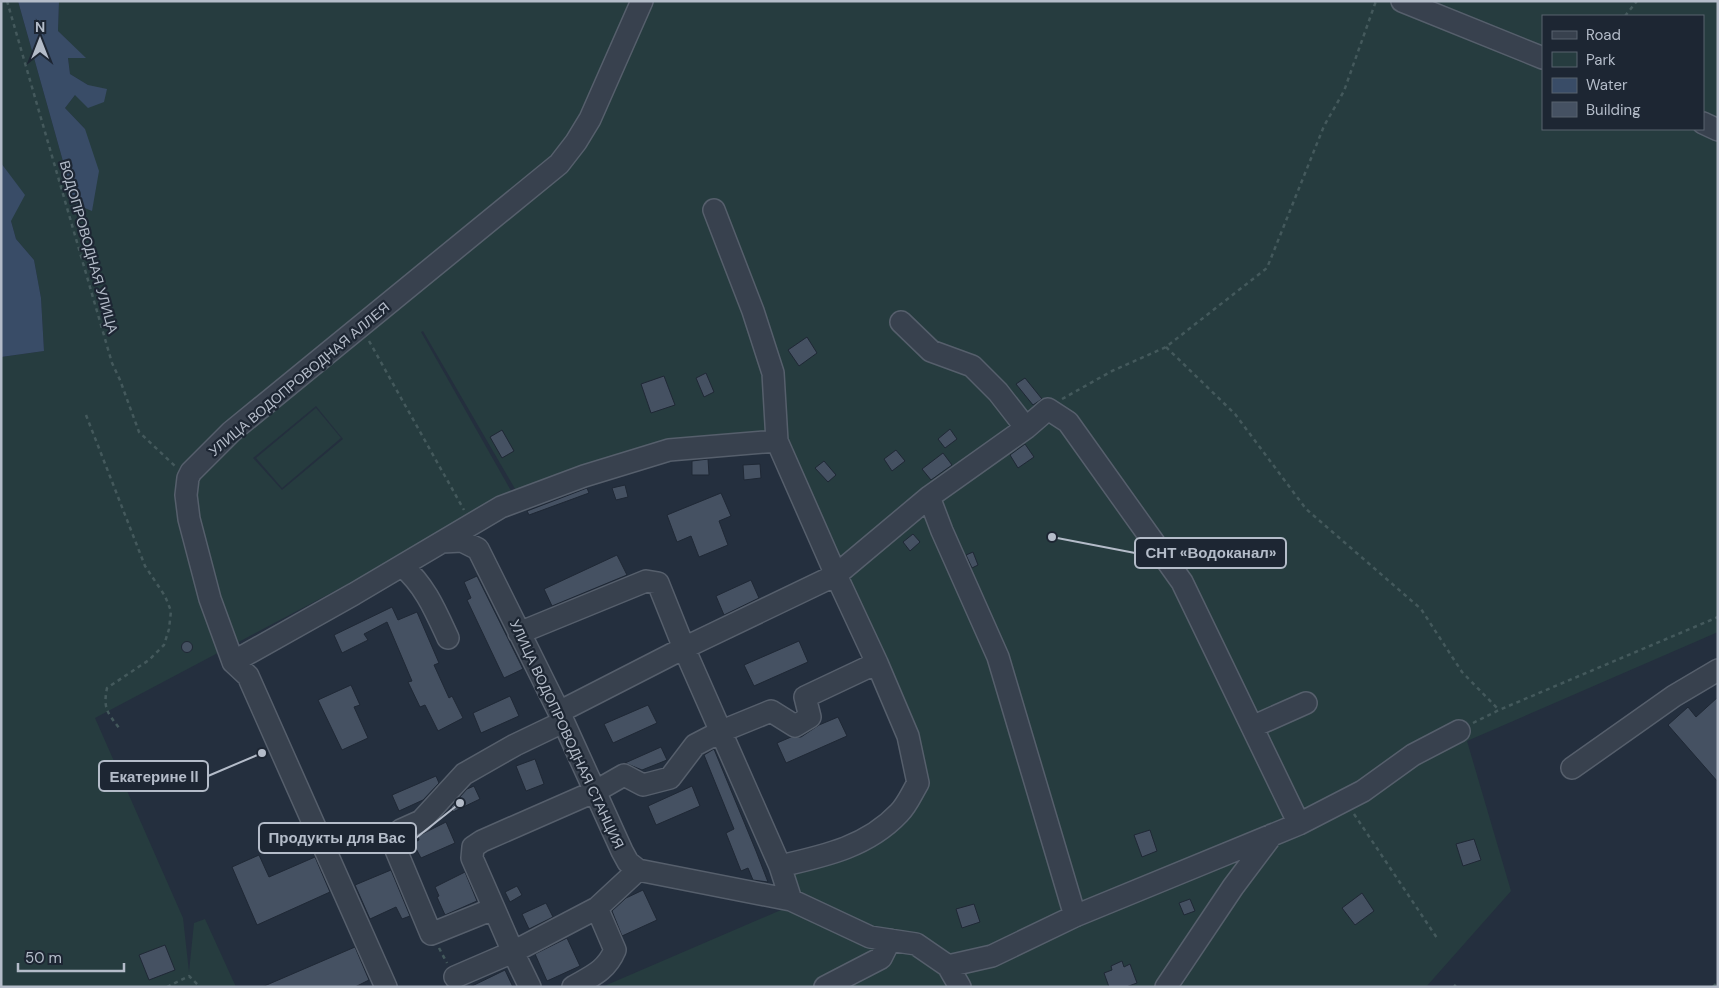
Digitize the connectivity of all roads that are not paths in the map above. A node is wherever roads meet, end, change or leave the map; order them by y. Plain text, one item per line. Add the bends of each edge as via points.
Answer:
1 (642, 1) edge
2 (1402, 1) edge
3 (1542, 58) edge
4 (1704, 124) edge
5 (1718, 130) edge
6 (714, 210) dead end
7 (901, 322) dead end
8 (1026, 428) junction
9 (777, 441) junction
10 (929, 497) junction
11 (442, 542) junction
12 (402, 566) junction
13 (836, 575) junction
14 (519, 634) junction
15 (448, 638) dead end
16 (684, 648) junction
17 (233, 662) junction
18 (877, 663) junction
19 (1718, 670) edge
20 (1306, 703) dead end
21 (561, 717) junction
22 (1252, 727) junction
23 (722, 731) junction
24 (1459, 731) road end
25 (1572, 768) dead end
26 (596, 791) junction
27 (1299, 824) junction
28 (1272, 835) junction
29 (780, 866) junction
30 (638, 870) junction
31 (792, 900) junction
32 (597, 908) junction
33 (493, 909) junction
34 (1075, 916) junction
35 (890, 940) junction
36 (513, 952) junction
37 (948, 966) junction
38 (455, 977) road end
39 (606, 978) edge
40 (386, 987) edge
41 (530, 987) edge
42 (573, 987) edge
43 (825, 987) edge
44 (960, 987) edge
45 (1166, 987) edge

1 - 17 street, УЛИЦА ВОДОПРОВОДНАЯ АЛЛЕЯ via 590,119 559,164 232,432 191,472 186,495 189,519 210,598
2 - 3 street
4 - 5 street
6 - 9 street via 773,373
7 - 8 street via 931,351 972,366 998,392
8 - 10 street
8 - 22 street via 1048,408 1068,422 1182,582
9 - 11 street via 669,450 584,476 501,507
9 - 13 street
10 - 13 street
10 - 34 street via 998,657
11 - 12 street
11 - 14 street, УЛИЦА ВОДОПРОВОДНАЯ СТАНЦИЯ via 462,541 478,549
12 - 15 street via 424,590
12 - 17 street
13 - 16 street
13 - 18 street
14 - 16 street via 646,581 658,584
14 - 21 street, УЛИЦА ВОДОПРОВОДНАЯ СТАНЦИЯ
16 - 21 street
16 - 23 street
17 - 40 street via 248,676
18 - 23 street via 805,696 810,717 795,726 771,711
18 - 29 street via 908,736 918,783 901,812 877,833 835,853
19 - 25 street via 1674,696
20 - 22 street
21 - 26 street, УЛИЦА ВОДОПРОВОДНАЯ СТАНЦИЯ
21 - 33 street via 464,774 421,821 392,838 432,934
22 - 27 street
23 - 26 street via 695,745 670,778 643,785 624,775
23 - 29 street
24 - 27 street via 1413,755 1362,791
26 - 30 street, УЛИЦА ВОДОПРОВОДНАЯ СТАНЦИЯ via 622,851
26 - 33 street via 473,847 472,858
27 - 28 street
28 - 34 street
28 - 45 street
29 - 31 street
30 - 31 street
30 - 32 street
31 - 35 street via 870,937
32 - 36 street
32 - 39 street via 615,950
33 - 36 street
34 - 37 street via 992,956
35 - 37 street via 916,944
35 - 43 street via 881,958
36 - 38 street
36 - 41 street
37 - 44 street
39 - 42 street

